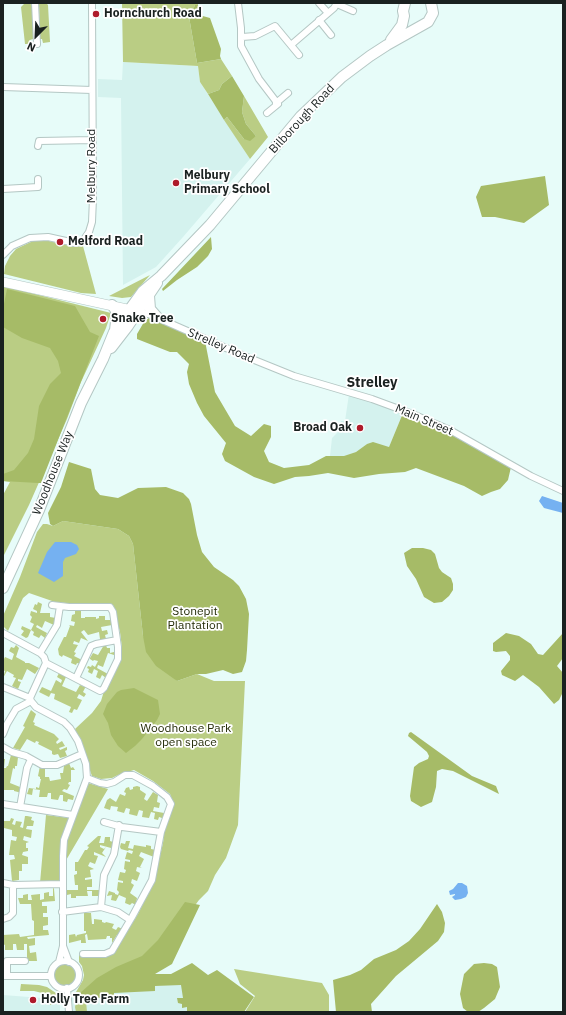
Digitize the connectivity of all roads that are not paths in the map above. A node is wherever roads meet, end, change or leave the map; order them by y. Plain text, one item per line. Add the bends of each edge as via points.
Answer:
1 (35, 3) edge
2 (92, 3) edge
3 (238, 3) edge
4 (318, 3) edge
5 (337, 3) edge
6 (434, 5) edge
7 (404, 8) edge
8 (353, 11) dead end
9 (328, 12) junction
10 (319, 20) junction
11 (420, 26) junction
12 (331, 35) dead end
13 (242, 37) junction
14 (37, 44) dead end
15 (291, 45) junction
16 (387, 45) junction
17 (299, 55) dead end
18 (3, 86) edge
19 (92, 90) junction
20 (288, 93) dead end
21 (276, 102) junction
22 (267, 113) dead end
23 (92, 140) junction
24 (38, 146) dead end
25 (38, 179) dead end
26 (3, 189) edge
27 (3, 254) edge
28 (161, 276) junction
29 (3, 282) edge
30 (149, 296) junction
31 (112, 305) junction
32 (134, 310) junction
33 (157, 317) junction
34 (114, 332) junction
35 (103, 359) junction
36 (277, 369) joint
37 (563, 491) edge
38 (3, 588) edge
39 (52, 604) dead end
40 (60, 606) junction
41 (3, 633) edge
42 (117, 640) junction
43 (40, 653) junction
44 (46, 663) junction
45 (76, 678) junction
46 (3, 687) edge
47 (30, 700) junction
48 (3, 734) edge
49 (3, 747) edge
50 (82, 754) junction
51 (31, 759) junction
52 (87, 778) junction
53 (3, 804) edge
54 (20, 807) junction
55 (73, 815) junction
56 (104, 822) dead end
57 (119, 825) junction
58 (161, 832) junction
59 (3, 884) edge
60 (62, 884) junction
61 (13, 885) junction
62 (101, 907) junction
63 (62, 912) junction
64 (3, 919) edge
65 (130, 920) junction
66 (63, 946) junction
67 (84, 954) dead end
68 (25, 961) dead end
69 (60, 962) junction
70 (69, 962) junction
71 (5, 976) edge
72 (51, 976) junction
73 (67, 988) junction
74 (69, 1012) edge

1 - 14 street
2 - 19 street, Melbury Road
3 - 13 street
4 - 9 street
5 - 8 street
5 - 9 street
6 - 11 main road, Bilborough Road via 431,18
7 - 11 main road, Bilborough Road via 410,24
7 - 16 main road, Bilborough Road via 400,30
9 - 10 street
10 - 12 street
10 - 15 street
11 - 16 main road, Bilborough Road
13 - 15 street via 254,36 275,26
13 - 21 street via 242,49
15 - 17 street
16 - 28 main road, Bilborough Road via 342,77 301,116 210,225
18 - 19 street
19 - 23 street, Melbury Road
20 - 21 street
21 - 22 street via 278,104
23 - 24 street via 39,141
23 - 27 street, Melbury Road via 92,222 87,236 83,241 75,243 48,237 30,238 12,246
25 - 26 street via 38,187
28 - 30 main road, Bilborough Road
28 - 32 main road, Bilborough Road via 143,291
29 - 31 main road, Strelley Road
30 - 32 main road, Bilborough Road
30 - 33 main road via 150,309
31 - 32 main road, Strelley Road
31 - 34 main road via 117,314
32 - 33 street, Strelley Road
32 - 34 main road, Woodhouse Way
32 - 35 main road, Woodhouse Way via 128,326
33 - 36 street, Strelley Road
34 - 35 main road, Woodhouse Way
35 - 38 main road, Woodhouse Way via 81,403 41,504
36 - 37 street, Main Street via 422,418 450,430 531,476
39 - 40 street
40 - 42 street via 110,607
40 - 43 street via 57,625
41 - 43 street
42 - 45 street via 91,646
42 - 45 street via 118,659 102,690 95,689
43 - 44 street
44 - 45 street
44 - 47 street
46 - 47 street
47 - 48 street via 16,709
47 - 50 street via 36,707 70,728
49 - 51 street
50 - 51 street via 53,765 42,765
50 - 52 street
51 - 54 street
52 - 55 street
52 - 58 street via 107,784 125,775 133,775 154,786 171,804
53 - 54 street
54 - 55 street
55 - 60 street via 64,840
56 - 57 street
57 - 58 street
57 - 62 street via 114,854 104,874
58 - 65 street via 152,880
59 - 61 street
60 - 61 street
60 - 63 street
61 - 64 street via 13,913
62 - 63 street
62 - 65 street via 118,912
63 - 66 street
65 - 67 street via 112,951 104,954
66 - 69 street
66 - 70 street
68 - 71 street via 7,961
69 - 70 street
69 - 72 street via 53,968
70 - 73 street via 76,967 78,976 75,984
71 - 72 street
72 - 73 street via 56,986
73 - 74 street

